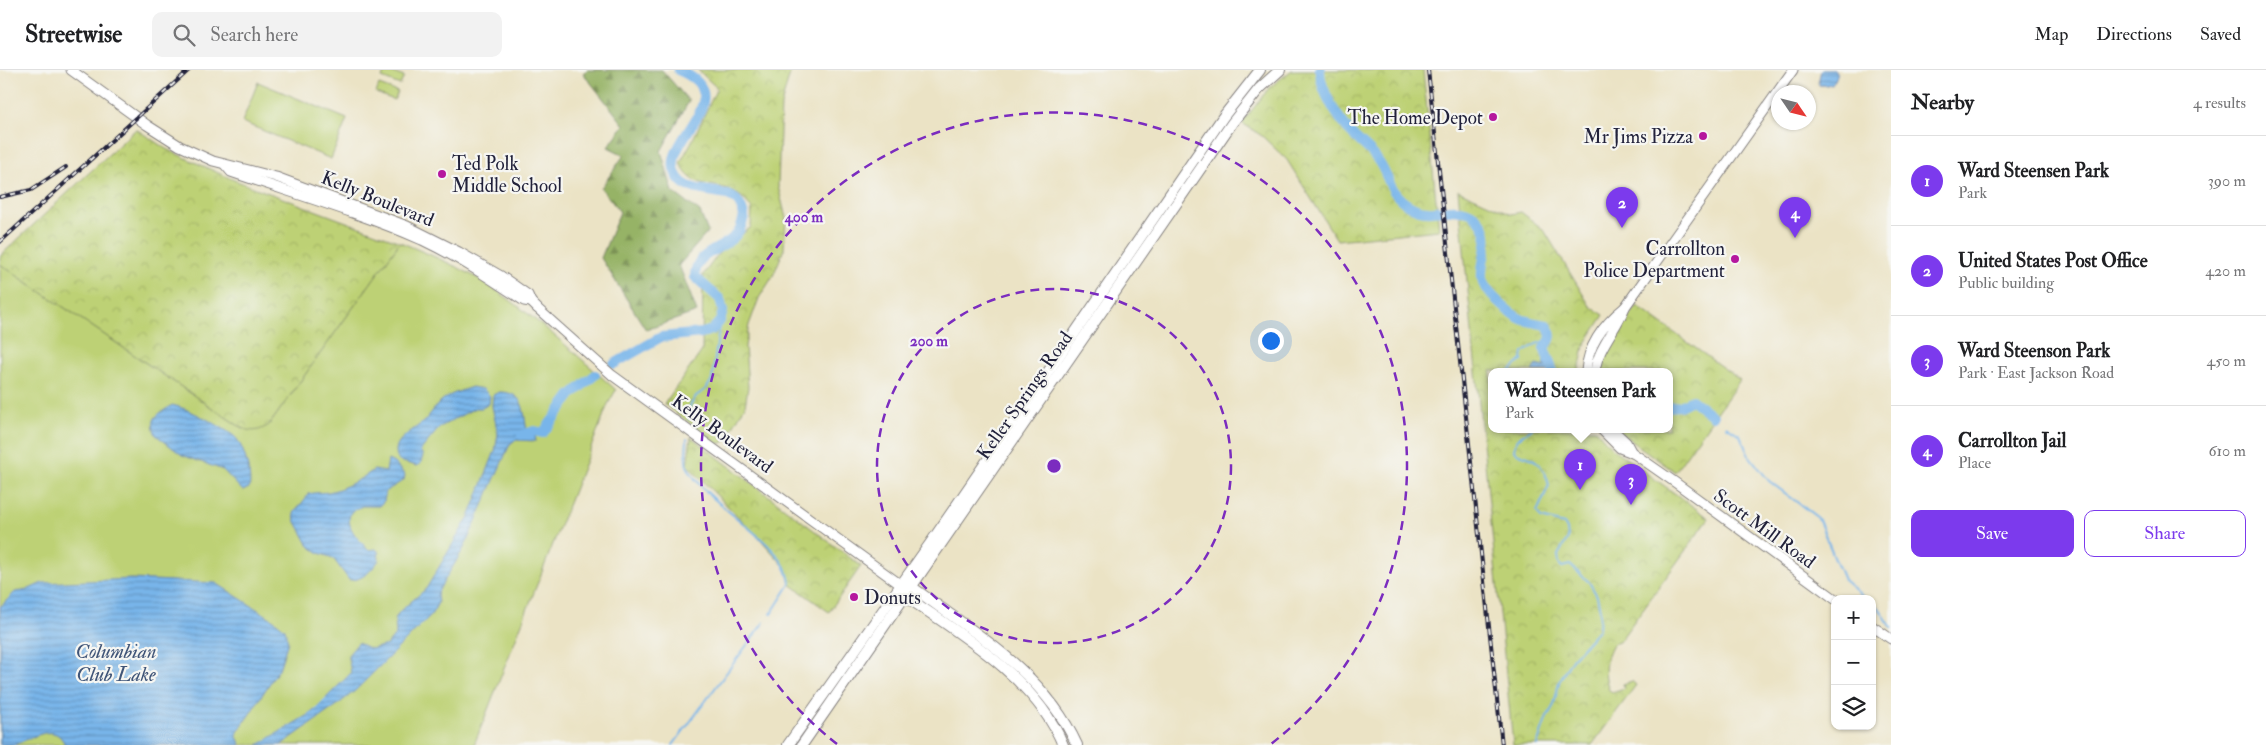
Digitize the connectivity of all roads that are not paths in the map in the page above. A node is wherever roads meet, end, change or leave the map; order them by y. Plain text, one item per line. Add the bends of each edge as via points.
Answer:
1 (71, 70) edge
2 (1260, 70) edge
3 (1280, 70) edge
4 (1793, 70) edge
5 (1625, 307) junction
6 (1586, 368) edge
7 (1596, 368) edge
8 (1605, 433) edge
9 (1616, 433) edge
10 (1632, 454) junction
11 (907, 586) junction
12 (905, 596) junction
13 (1831, 596) edge
14 (1876, 629) edge
15 (985, 640) junction
16 (1891, 640) edge
17 (979, 649) junction
18 (788, 745) edge
19 (802, 745) edge
20 (1063, 745) edge
21 (1077, 745) edge

1 - 11 street, Kelly Boulevard via 164,137 225,165 232,164 276,177 367,215 457,258 524,301 531,302 612,375
2 - 11 main road, Keller Springs Road via 1223,117
3 - 11 main road, Keller Springs Road via 1259,89 1232,123
4 - 5 street
5 - 6 street via 1610,319 1596,339
5 - 7 street
8 - 10 street, Scott Mill Road via 1620,448
9 - 10 street
10 - 13 street, Scott Mill Road
11 - 12 main road
11 - 15 main road, Kelly Boulevard
11 - 18 main road, Keller Springs Road
12 - 17 main road
12 - 19 main road
14 - 16 street
15 - 17 main road
15 - 21 main road, Kelly Boulevard via 1029,675 1048,696
17 - 20 main road via 1035,698

